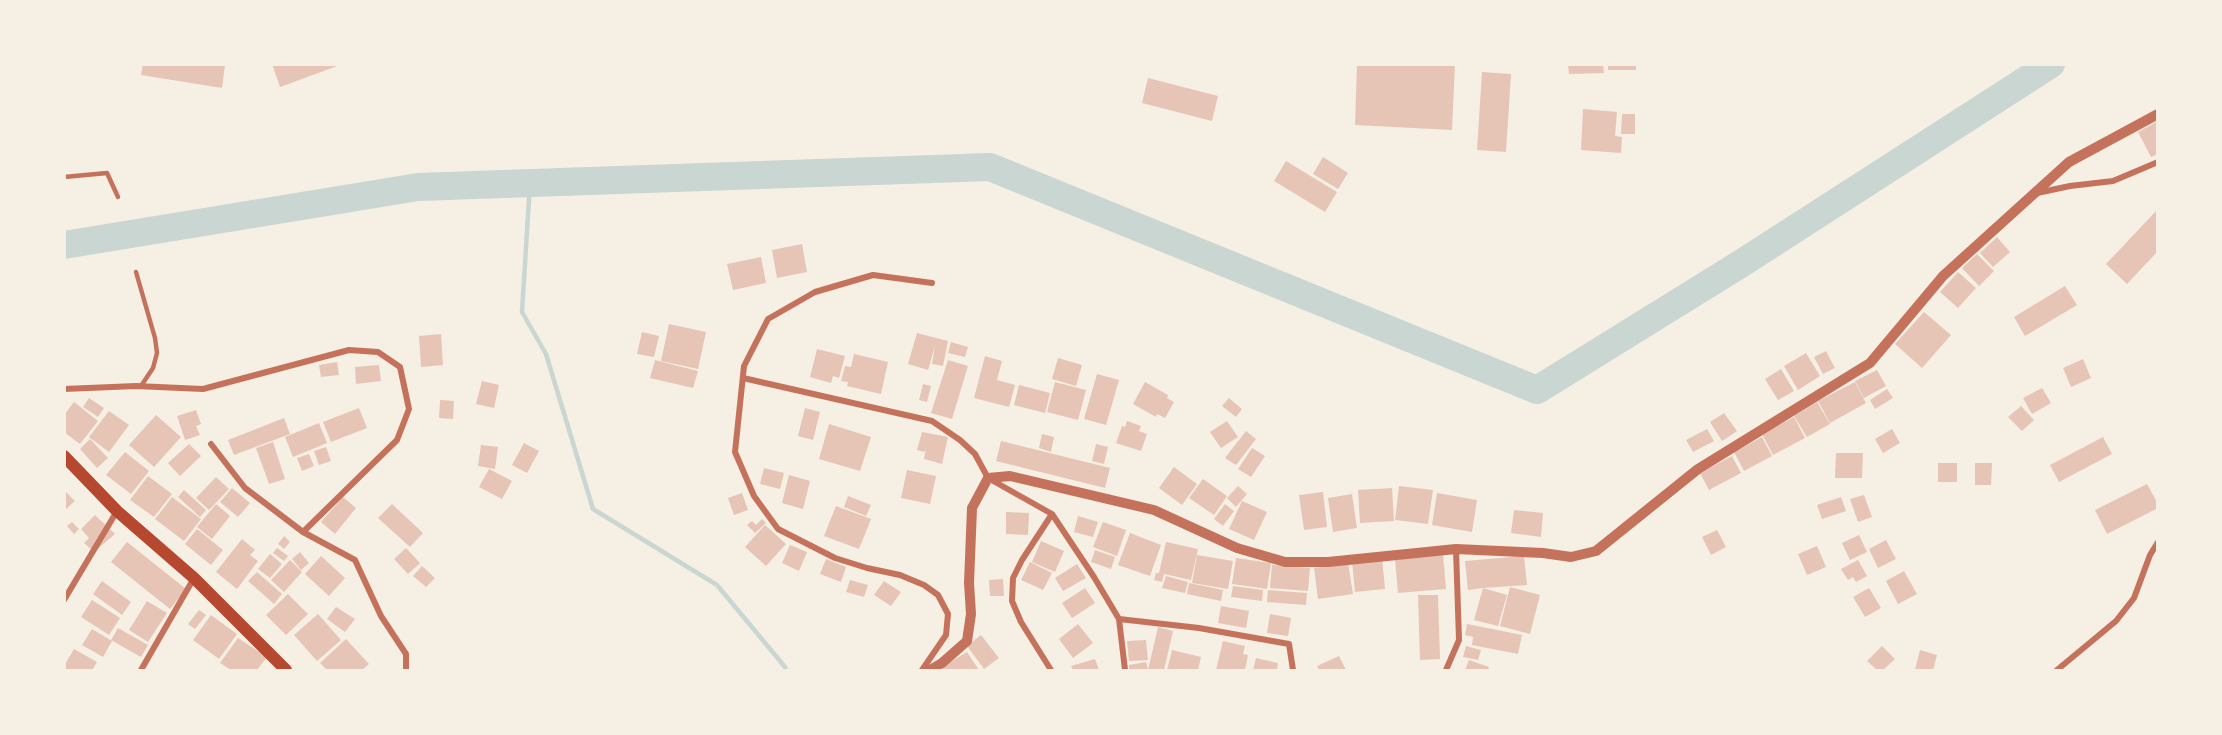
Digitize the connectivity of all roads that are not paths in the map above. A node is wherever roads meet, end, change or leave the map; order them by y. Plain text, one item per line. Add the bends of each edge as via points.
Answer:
1 (2157, 114) edge
2 (2157, 162) edge
3 (64, 177) edge
4 (2033, 194) junction
5 (118, 197) dead end
6 (136, 272) dead end
7 (932, 283) dead end
8 (743, 378) junction
9 (141, 386) junction
10 (64, 389) edge
11 (211, 444) dead end
12 (64, 456) edge
13 (988, 478) junction
14 (117, 511) junction
15 (1052, 514) junction
16 (303, 532) junction
17 (2157, 542) edge
18 (1456, 549) junction
19 (194, 578) junction
20 (64, 600) edge
21 (1119, 619) junction
22 (141, 670) edge
23 (286, 670) edge
24 (406, 670) edge
25 (922, 670) edge
26 (930, 670) edge
27 (1051, 670) edge
28 (1125, 670) edge
29 (1293, 670) edge
30 (1446, 670) edge
31 (2057, 670) edge

1 - 4 street via 2068,162
2 - 4 street via 2113,181
3 - 5 lane via 107,173
4 - 18 street via 1943,276 1870,363 1698,469 1596,551 1571,557
6 - 9 lane via 157,353
7 - 8 street via 873,275 815,292 768,319 744,366
8 - 13 street via 932,422 975,454
8 - 25 street via 735,452 754,496 778,529 835,558 900,575 938,594 948,614 946,635
9 - 10 street
9 - 16 street via 203,389 349,350 378,352 400,367 409,410 396,440
11 - 16 street via 245,488
12 - 14 main road
13 - 15 street
13 - 18 street via 1010,476 1154,510 1237,548 1285,562 1328,562
13 - 26 street via 972,508 967,641
14 - 19 main road
14 - 20 street
15 - 21 street
15 - 27 street via 1013,578 1012,601
16 - 24 street via 355,560 381,616 406,654
17 - 31 street via 2134,598 2116,621
18 - 30 street via 1459,640
19 - 22 street
19 - 23 main road
21 - 28 street
21 - 29 street via 1289,644

